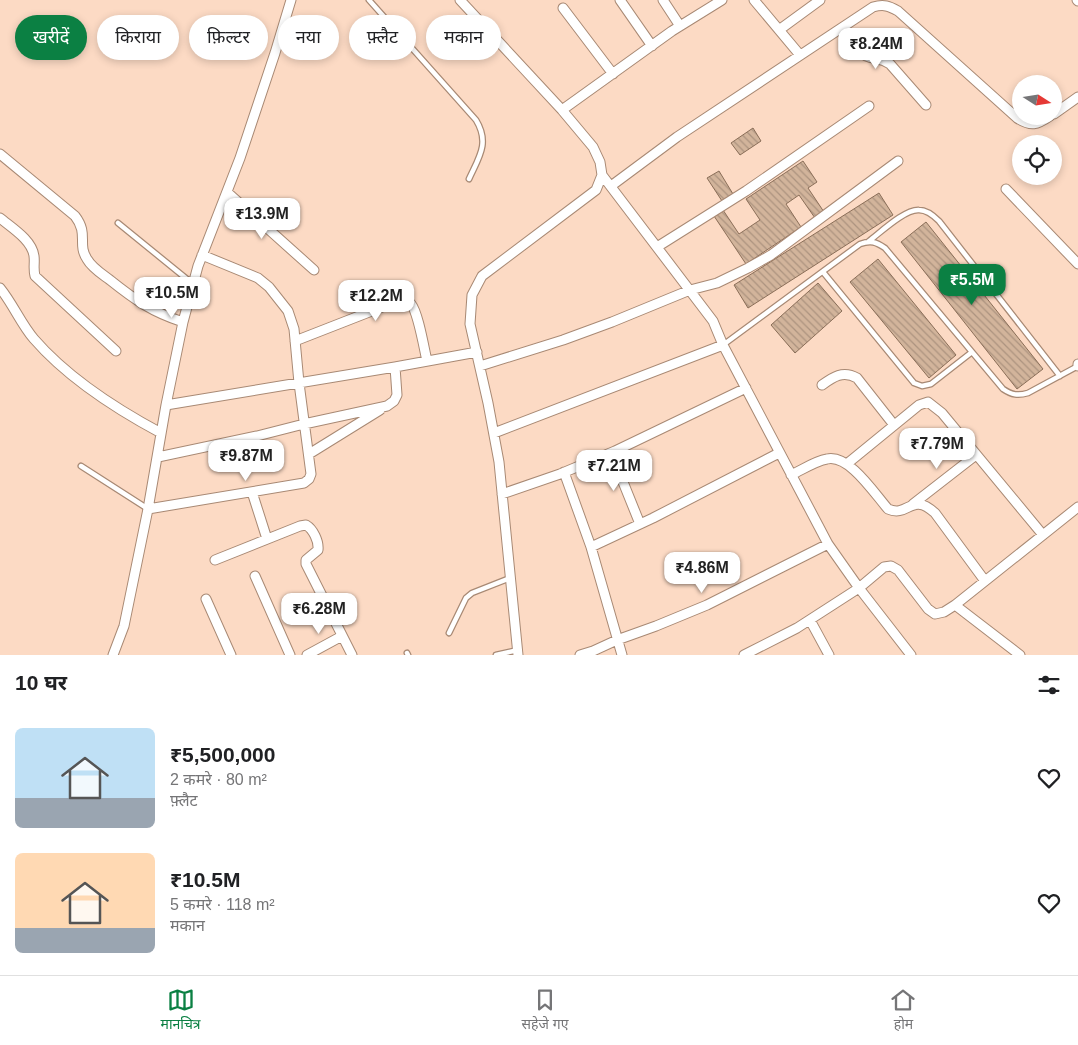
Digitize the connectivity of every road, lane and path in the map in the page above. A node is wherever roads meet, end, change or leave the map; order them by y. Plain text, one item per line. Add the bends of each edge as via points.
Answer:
1 (291, 0) edge
2 (369, 0) edge
3 (460, 0) edge
4 (620, 0) edge
5 (663, 0) edge
6 (722, 0) edge
7 (754, 0) edge
8 (820, 0) edge
9 (563, 8) dead end
10 (680, 26) junction
11 (843, 27) junction
12 (779, 30) junction
13 (652, 46) junction
14 (800, 55) junction
15 (613, 74) junction
16 (1078, 97) edge
17 (926, 105) dead end
18 (869, 106) dead end
19 (1062, 108) edge
20 (562, 110) junction
21 (1012, 114) edge
22 (0, 154) edge
23 (898, 161) dead end
24 (602, 175) junction
25 (469, 179) dead end
26 (611, 186) junction
27 (1006, 189) dead end
28 (227, 192) junction
29 (0, 218) edge
30 (118, 223) dead end
31 (869, 241) junction
32 (657, 247) junction
33 (202, 255) junction
34 (1078, 264) edge
35 (314, 270) dead end
36 (822, 272) junction
37 (193, 284) junction
38 (0, 288) edge
39 (690, 290) junction
40 (183, 322) junction
41 (295, 341) junction
42 (723, 345) junction
43 (116, 351) dead end
44 (476, 352) junction
45 (972, 352) junction
46 (427, 361) junction
47 (1078, 365) edge
48 (480, 366) junction
49 (395, 367) junction
50 (1060, 376) junction
51 (299, 383) junction
52 (822, 385) dead end
53 (746, 388) junction
54 (166, 404) junction
55 (387, 406) junction
56 (304, 424) junction
57 (894, 425) junction
58 (161, 433) junction
59 (494, 433) junction
60 (615, 451) junction
61 (780, 453) junction
62 (309, 454) junction
63 (976, 455) junction
64 (158, 457) junction
65 (848, 463) junction
66 (81, 466) dead end
67 (564, 472) junction
68 (791, 474) junction
69 (252, 492) junction
70 (502, 494) junction
71 (913, 504) junction
72 (1078, 506) edge
73 (148, 509) junction
74 (640, 524) junction
75 (1042, 535) junction
76 (267, 539) junction
77 (828, 544) junction
78 (591, 547) junction
79 (215, 560) dead end
80 (255, 576) dead end
81 (510, 578) junction
82 (985, 581) junction
83 (859, 588) junction
84 (206, 599) dead end
85 (955, 605) junction
86 (810, 620) junction
87 (449, 633) dead end
88 (342, 636) junction
89 (617, 640) junction
90 (518, 652) edge
91 (750, 654) edge
92 (113, 655) edge
93 (231, 655) edge
94 (290, 655) edge
95 (307, 655) edge
96 (352, 655) edge
97 (496, 655) edge
98 (580, 655) edge
99 (622, 655) edge
100 (829, 655) edge
101 (911, 655) edge
102 (1020, 655) edge

1 - 28 street
2 - 25 lane via 476,120 481,129 482,150
3 - 20 street
4 - 13 street
5 - 10 street
6 - 10 street
7 - 12 street
8 - 12 street
9 - 15 street
10 - 13 street
11 - 14 street
11 - 17 street via 864,55 884,59
11 - 21 street via 873,7 890,6
12 - 14 street
13 - 15 street
14 - 26 street via 646,158
15 - 20 street
16 - 19 street
18 - 32 street via 746,191
20 - 24 street via 593,147
22 - 40 street via 81,223 83,249 94,268 149,309
23 - 39 street via 771,255 717,283
24 - 26 street
24 - 44 street via 596,190 482,276 472,295 470,324
26 - 32 street
27 - 34 street
28 - 33 street
28 - 35 street
29 - 43 street via 32,248 35,276
30 - 37 lane
31 - 36 lane
31 - 45 lane via 885,248
31 - 50 lane via 910,210 921,209 931,214
32 - 39 street
33 - 37 street
33 - 41 street via 258,278 269,287 288,312
36 - 42 lane
36 - 45 lane via 914,383 922,386 931,384
37 - 40 street
38 - 58 street via 33,338 56,360 111,404
39 - 42 street via 713,321
39 - 48 street via 563,340
40 - 54 street
41 - 46 street via 406,300 415,312
41 - 51 street
42 - 53 street
42 - 59 street
44 - 46 street
44 - 48 street
45 - 50 lane via 1010,394 1028,393
46 - 49 street
47 - 50 lane
48 - 59 street
49 - 51 street
49 - 55 street via 397,395
51 - 54 street
51 - 56 street
52 - 57 street via 835,376 851,374
53 - 60 street
53 - 61 street
54 - 58 street
55 - 56 street
55 - 62 street
56 - 62 street
56 - 64 street
57 - 63 street via 919,405 928,402 942,413
57 - 65 street
58 - 64 street
59 - 70 street
60 - 67 street
60 - 74 street via 619,472
61 - 68 street
61 - 74 street
62 - 69 street via 311,474 304,483
63 - 71 street
63 - 75 street
64 - 73 street
65 - 68 street via 836,458 826,459
65 - 71 street via 888,509 901,511
66 - 73 lane
67 - 70 street
67 - 78 street
68 - 77 street
69 - 73 street
69 - 76 street
70 - 81 street
71 - 82 street via 921,503 935,513
72 - 75 street
73 - 92 street via 124,626
74 - 78 street
75 - 82 street
76 - 79 street
76 - 88 street via 300,526 310,528 318,550 306,560 306,564
77 - 83 street
77 - 89 street via 707,605
78 - 89 street
80 - 94 street
81 - 87 lane via 466,598
81 - 90 street
82 - 85 street
83 - 85 street via 884,567 891,566 935,614
83 - 86 street
83 - 101 street
84 - 93 street
85 - 102 street
86 - 91 street
86 - 100 street
88 - 95 street
88 - 96 street
89 - 98 street
89 - 99 street
90 - 97 lane

